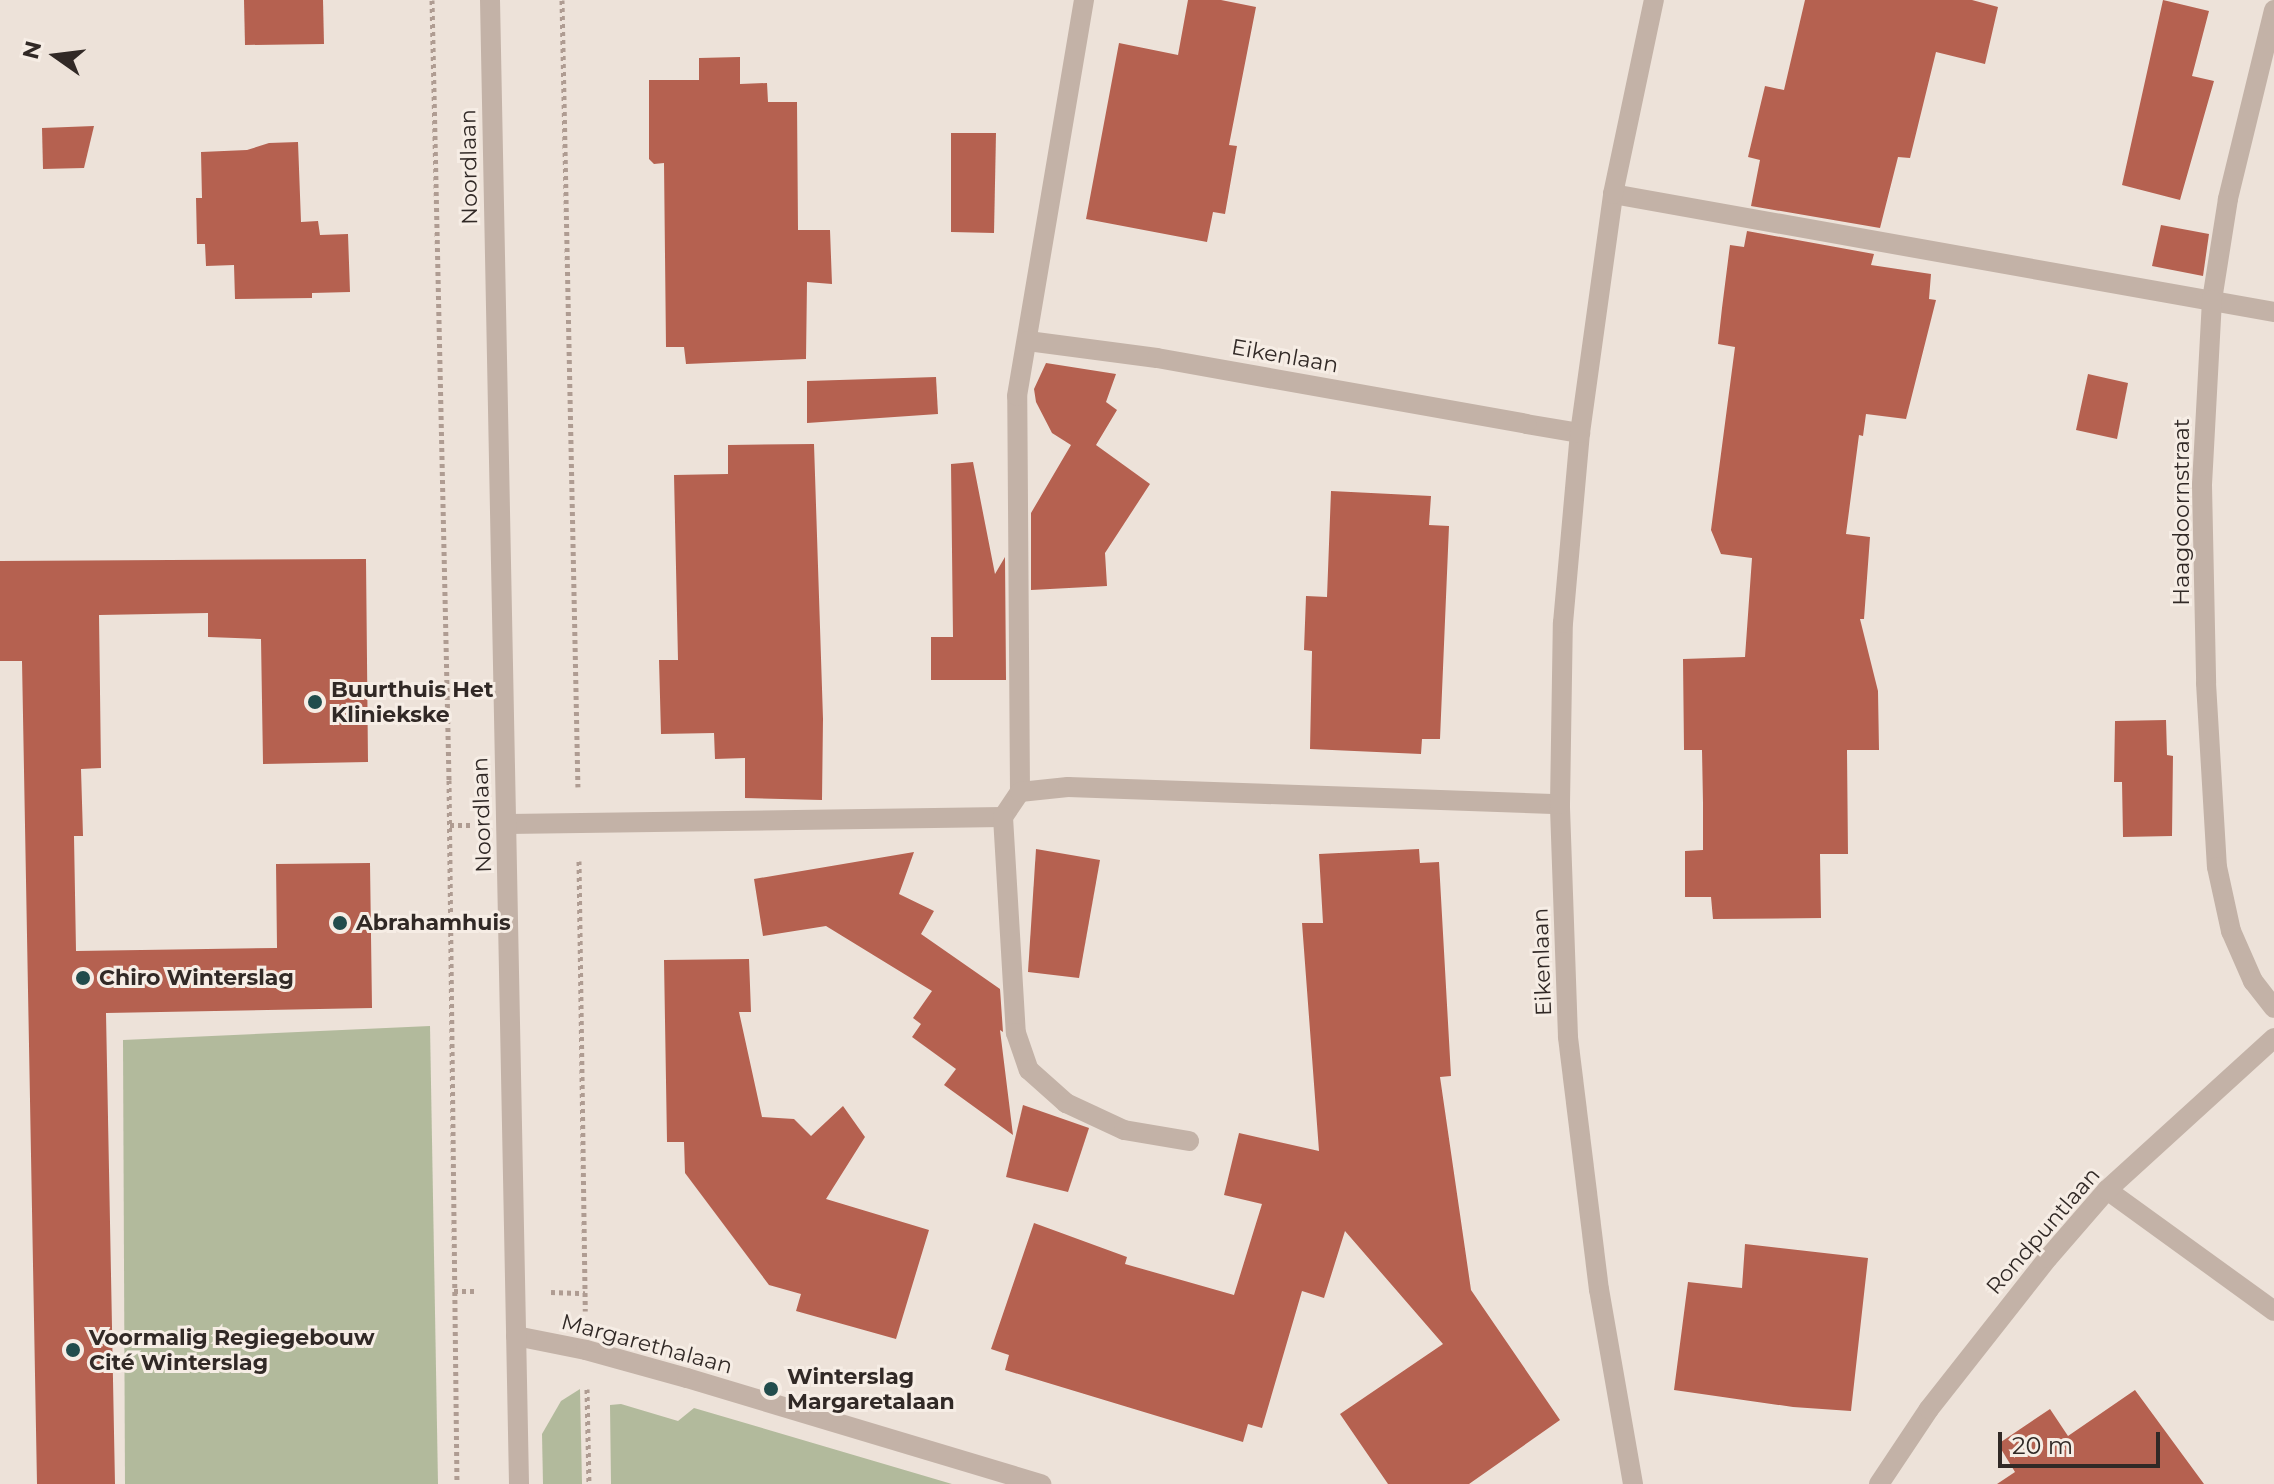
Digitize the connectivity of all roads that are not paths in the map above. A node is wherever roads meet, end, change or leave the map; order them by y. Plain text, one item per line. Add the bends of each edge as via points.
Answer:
1 (490, 0) edge
2 (1084, 0) edge
3 (1654, 0) edge
4 (2274, 10) edge
5 (1613, 194) junction
6 (2212, 300) junction
7 (2274, 312) edge
8 (1028, 341) junction
9 (1580, 433) junction
10 (1020, 792) junction
11 (1560, 804) junction
12 (1003, 817) junction
13 (507, 824) junction
14 (2274, 1008) edge
15 (2274, 1038) edge
16 (1189, 1141) dead end
17 (2107, 1190) junction
18 (2274, 1311) edge
19 (516, 1336) junction
20 (519, 1484) edge
21 (1041, 1484) edge
22 (1633, 1484) edge
23 (1879, 1484) edge

1 - 13 street, Noordlaan
2 - 8 street
3 - 5 street, Eikenlaan
4 - 6 street, Haagdoornstraat via 2228,199
5 - 6 street
5 - 9 street, Eikenlaan
6 - 7 street
6 - 14 street, Haagdoornstraat via 2202,485 2217,867 2231,931 2253,981
8 - 9 street, Eikenlaan via 1157,358
8 - 10 street via 1017,396
9 - 11 street, Eikenlaan via 1563,623
10 - 11 street via 1068,787
10 - 12 street
11 - 22 street, Eikenlaan via 1568,1037 1599,1290
12 - 13 street
12 - 16 street via 1016,1033 1029,1070 1066,1103 1124,1130
13 - 19 street, Noordlaan
15 - 17 street, Rondpuntlaan
17 - 18 street
17 - 23 street, Rondpuntlaan via 1929,1409
19 - 20 street, Noordlaan
19 - 21 street, Margarethalaan via 586,1350

